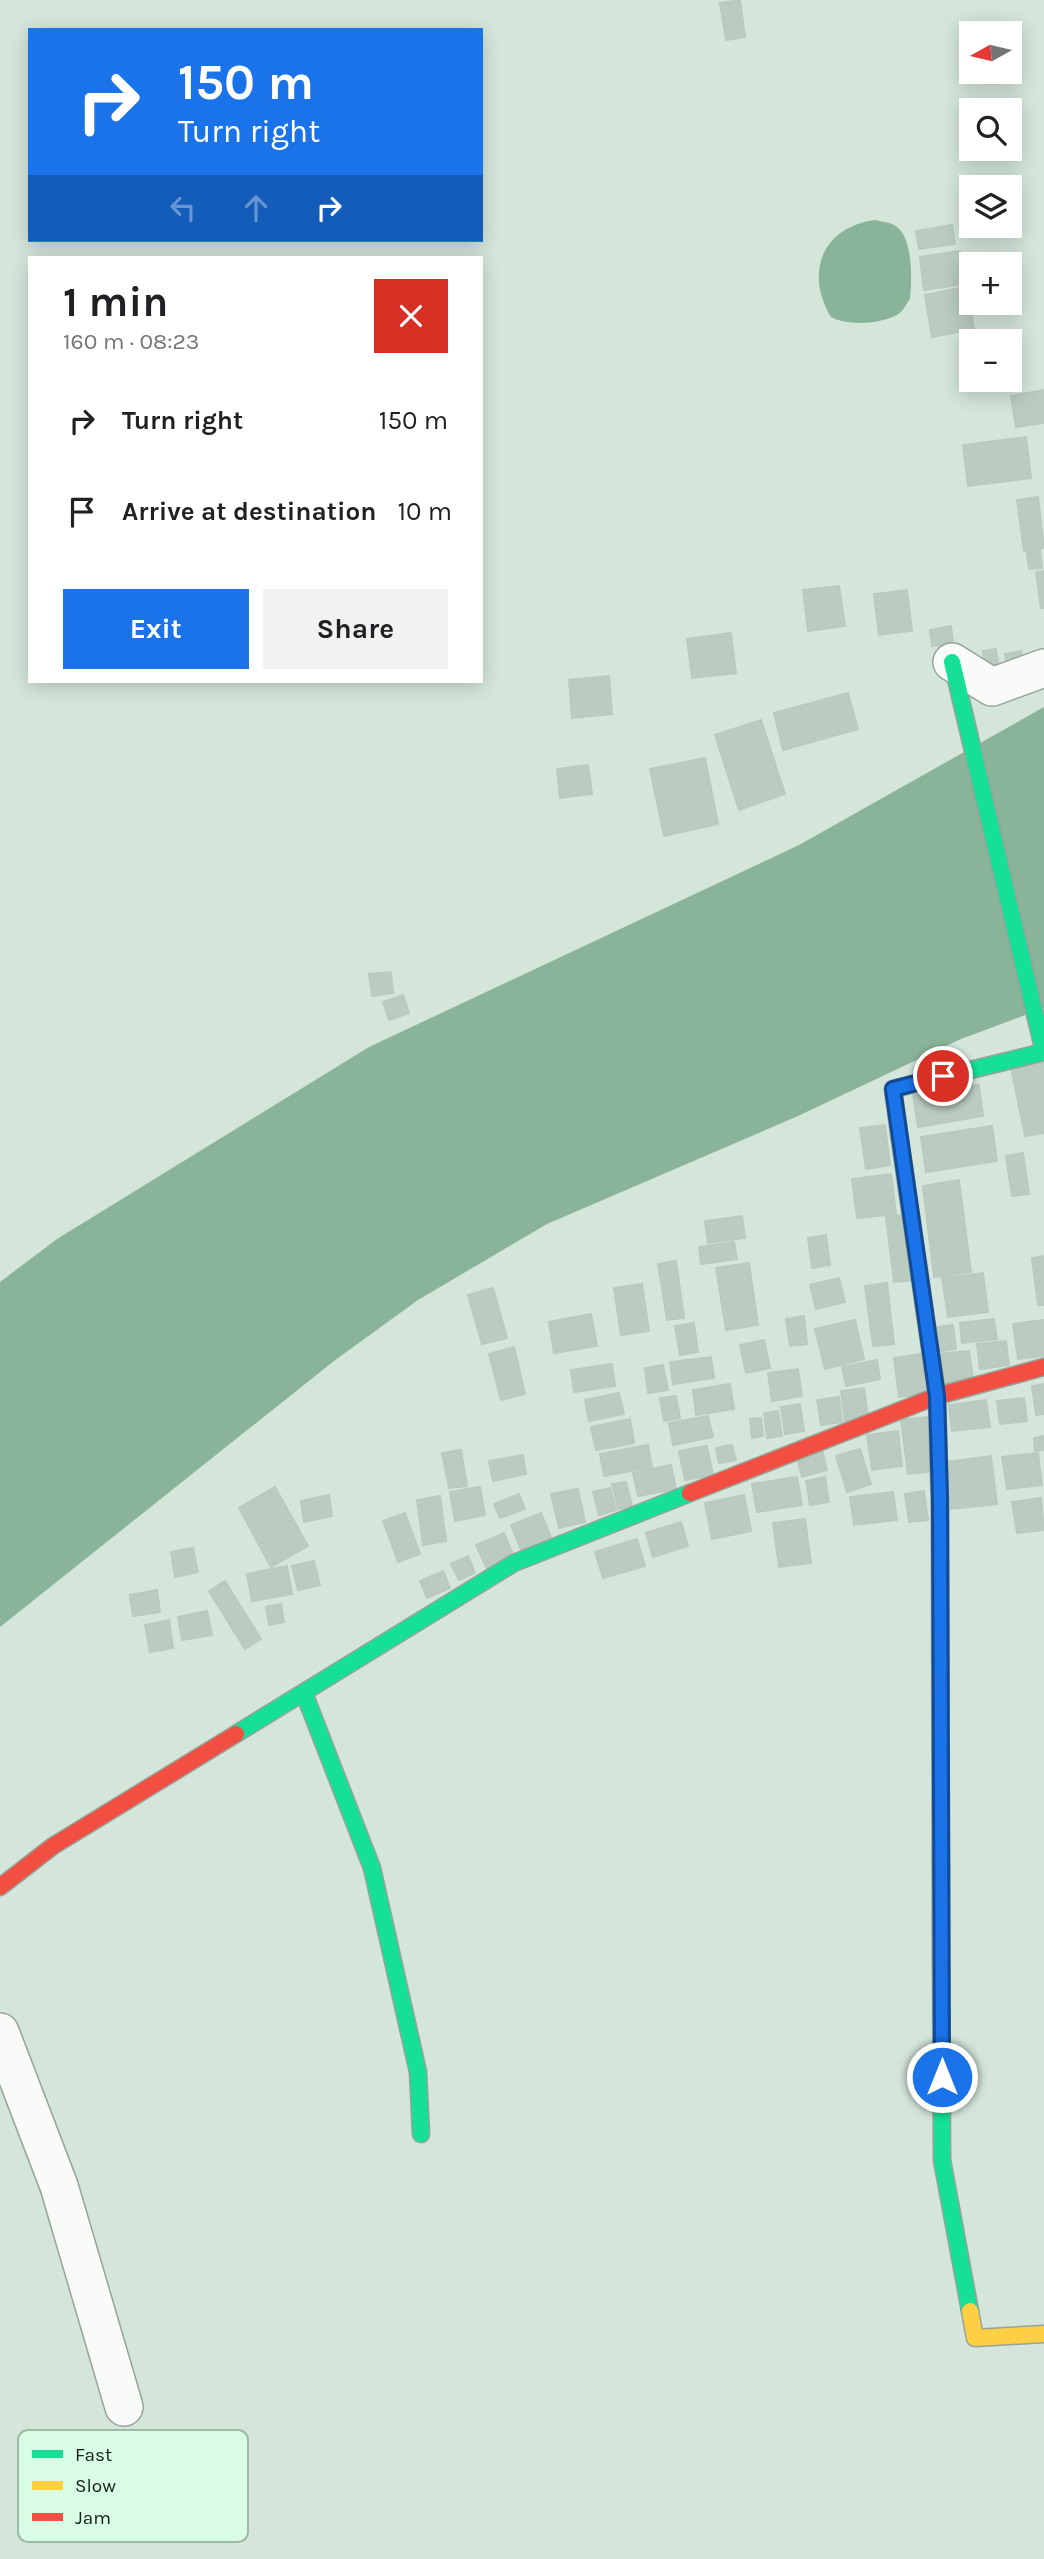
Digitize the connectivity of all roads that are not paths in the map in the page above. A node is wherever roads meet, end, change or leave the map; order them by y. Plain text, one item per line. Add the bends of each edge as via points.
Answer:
1 (952, 662) joint
2 (1044, 668) edge
3 (1044, 1052) edge
4 (1044, 1367) edge
5 (937, 1396) junction
6 (304, 1693) junction
7 (0, 1887) edge
8 (0, 2032) edge
9 (421, 2134) dead end
10 (1044, 2334) edge
11 (124, 2407) dead end

1 - 2 street via 992,687
1 - 3 street
3 - 5 street via 893,1089
4 - 5 street
5 - 6 street via 514,1563
5 - 10 street via 942,2160 975,2338
6 - 7 street via 53,1846
6 - 9 street via 372,1868 418,2073
8 - 11 street via 59,2186

